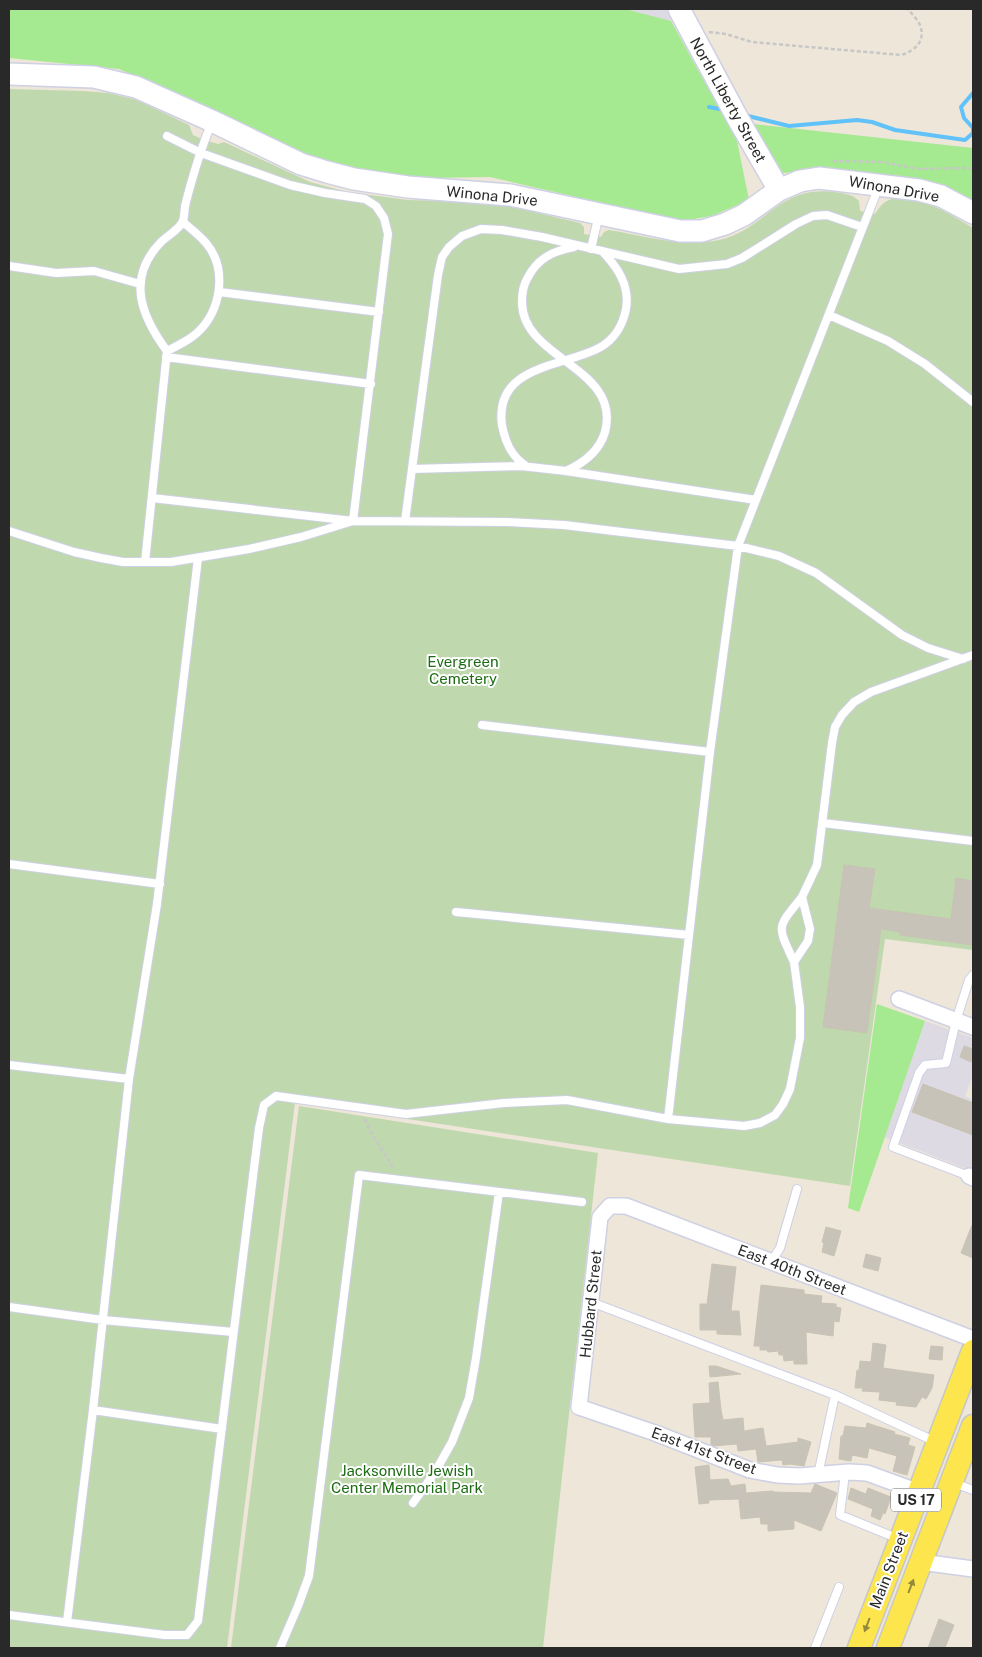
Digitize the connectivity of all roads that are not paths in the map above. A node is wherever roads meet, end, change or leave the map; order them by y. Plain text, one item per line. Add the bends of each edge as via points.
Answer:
1 (679, 9) edge
2 (9, 74) edge
3 (212, 121) junction
4 (167, 136) dead end
5 (200, 153) junction
6 (879, 184) junction
7 (779, 190) junction
8 (599, 213) junction
9 (973, 213) edge
10 (183, 222) junction
11 (862, 227) junction
12 (578, 246) junction
13 (590, 249) junction
14 (602, 252) junction
15 (9, 266) edge
16 (140, 284) junction
17 (219, 292) junction
18 (379, 312) junction
19 (829, 315) junction
20 (167, 354) junction
21 (565, 360) junction
22 (371, 384) junction
23 (973, 402) edge
24 (528, 467) junction
25 (412, 469) junction
26 (566, 471) junction
27 (152, 498) junction
28 (756, 500) junction
29 (353, 521) junction
30 (405, 521) junction
31 (9, 532) edge
32 (738, 546) junction
33 (198, 558) junction
34 (145, 562) junction
35 (973, 655) edge
36 (963, 659) junction
37 (482, 725) dead end
38 (710, 752) junction
39 (823, 823) junction
40 (973, 841) edge
41 (9, 864) edge
42 (160, 884) junction
43 (802, 897) junction
44 (456, 912) dead end
45 (688, 935) junction
46 (794, 962) junction
47 (973, 975) edge
48 (899, 999) dead end
49 (956, 1021) junction
50 (973, 1027) edge
51 (9, 1065) edge
52 (129, 1079) junction
53 (668, 1119) junction
54 (971, 1177) edge
55 (797, 1189) dead end
56 (499, 1192) junction
57 (582, 1202) dead end
58 (610, 1206) joint
59 (771, 1262) junction
60 (591, 1302) junction
61 (9, 1307) edge
62 (103, 1320) junction
63 (233, 1332) junction
64 (973, 1339) edge
65 (973, 1351) edge
66 (964, 1376) junction
67 (835, 1395) junction
68 (579, 1406) joint
69 (93, 1410) junction
70 (973, 1426) edge
71 (222, 1429) junction
72 (938, 1443) junction
73 (845, 1473) junction
74 (818, 1475) junction
75 (952, 1482) junction
76 (973, 1490) edge
77 (918, 1492) junction
78 (413, 1503) dead end
79 (900, 1540) junction
80 (921, 1562) junction
81 (973, 1569) edge
82 (839, 1587) dead end
83 (9, 1615) edge
84 (67, 1622) junction
85 (280, 1648) edge
86 (816, 1648) edge
87 (858, 1648) edge
88 (888, 1648) edge

1 - 7 street, North Liberty Street
2 - 3 street, Winona Drive via 94,77 118,82
3 - 5 lane
3 - 8 street, Winona Drive via 301,164 354,179 408,187 510,194
4 - 5 lane
5 - 10 lane
5 - 18 lane via 290,185 365,199 376,206 384,218 388,234
6 - 7 street, Winona Drive via 819,178 800,181
6 - 9 street, Winona Drive via 941,196
6 - 11 lane
7 - 8 street, Winona Drive via 744,214 702,231 680,231
8 - 13 lane
10 - 16 lane via 153,252 145,264
10 - 17 lane via 207,244 215,257
11 - 14 lane via 827,215 813,216 727,264 679,269
11 - 19 lane
12 - 13 lane
12 - 21 lane via 540,260 525,282 522,296 524,317 530,329
12 - 25 lane via 502,230 481,229 462,236 449,247 442,257 438,275
13 - 14 lane
14 - 21 lane via 615,264 622,277 627,304 624,318 610,341 600,348
15 - 16 lane via 56,272 94,271
16 - 20 lane via 144,311
17 - 18 lane
17 - 20 lane via 210,316 197,333
18 - 22 lane
19 - 23 lane via 888,341 925,364
19 - 28 lane
20 - 22 lane
20 - 27 lane
21 - 24 lane via 525,375 514,384 505,402 504,435 514,457
21 - 26 lane via 595,388 606,406 603,439 597,449 581,464
22 - 29 lane
24 - 25 lane
24 - 26 lane
25 - 30 lane
26 - 28 lane
27 - 29 lane
27 - 34 lane
28 - 32 lane
29 - 30 lane
29 - 33 lane via 249,549
30 - 32 lane via 564,525
31 - 34 lane via 101,558
32 - 36 lane via 778,556 809,570 902,635 928,648
32 - 38 lane
33 - 34 lane
33 - 42 lane
35 - 36 lane
36 - 39 lane via 870,692 842,715 835,727 832,743
37 - 38 lane
38 - 45 lane
39 - 40 lane
39 - 43 lane via 817,865
41 - 42 lane
42 - 52 lane
43 - 46 lane via 810,929 808,941
43 - 46 lane via 783,920 781,933
44 - 45 lane
45 - 53 lane
46 - 53 lane via 800,1038 790,1088 775,1115 760,1123 744,1126
47 - 49 lane
48 - 49 street
49 - 50 street
49 - 54 lane via 946,1063 925,1065 919,1073 893,1147
51 - 52 lane
52 - 62 lane
53 - 63 lane via 566,1100 406,1114 276,1096 264,1105 259,1128
55 - 59 lane via 780,1248
56 - 57 lane
56 - 78 lane via 469,1398 452,1442
56 - 85 lane via 359,1175 309,1576
58 - 59 street, East 40th Street via 626,1206
58 - 60 street, Hubbard Street via 600,1217
59 - 64 street, East 40th Street
60 - 67 lane
60 - 68 street, Hubbard Street
61 - 62 lane
62 - 63 lane
62 - 69 lane
63 - 71 lane
65 - 66 main road, Main Street / US 17
66 - 72 main road, Main Street / US 17
66 - 80 main road via 949,1449 916,1540
67 - 72 lane
67 - 74 lane
68 - 74 street, East 41st Street via 750,1470 777,1475
69 - 71 lane
69 - 84 lane
70 - 75 main road, Main Street / US 17
71 - 84 lane via 198,1621 187,1635
72 - 77 main road, Main Street / US 17
73 - 74 street, East 41st Street
73 - 77 street, East 41st Street via 867,1473
73 - 79 lane via 840,1515
75 - 76 lane
75 - 80 main road, Main Street / US 17
77 - 79 main road, Main Street / US 17
79 -> 87 main road, Main Street / US 17
80 - 81 street
88 -> 80 main road, Main Street / US 17
82 - 86 lane
83 - 84 lane

